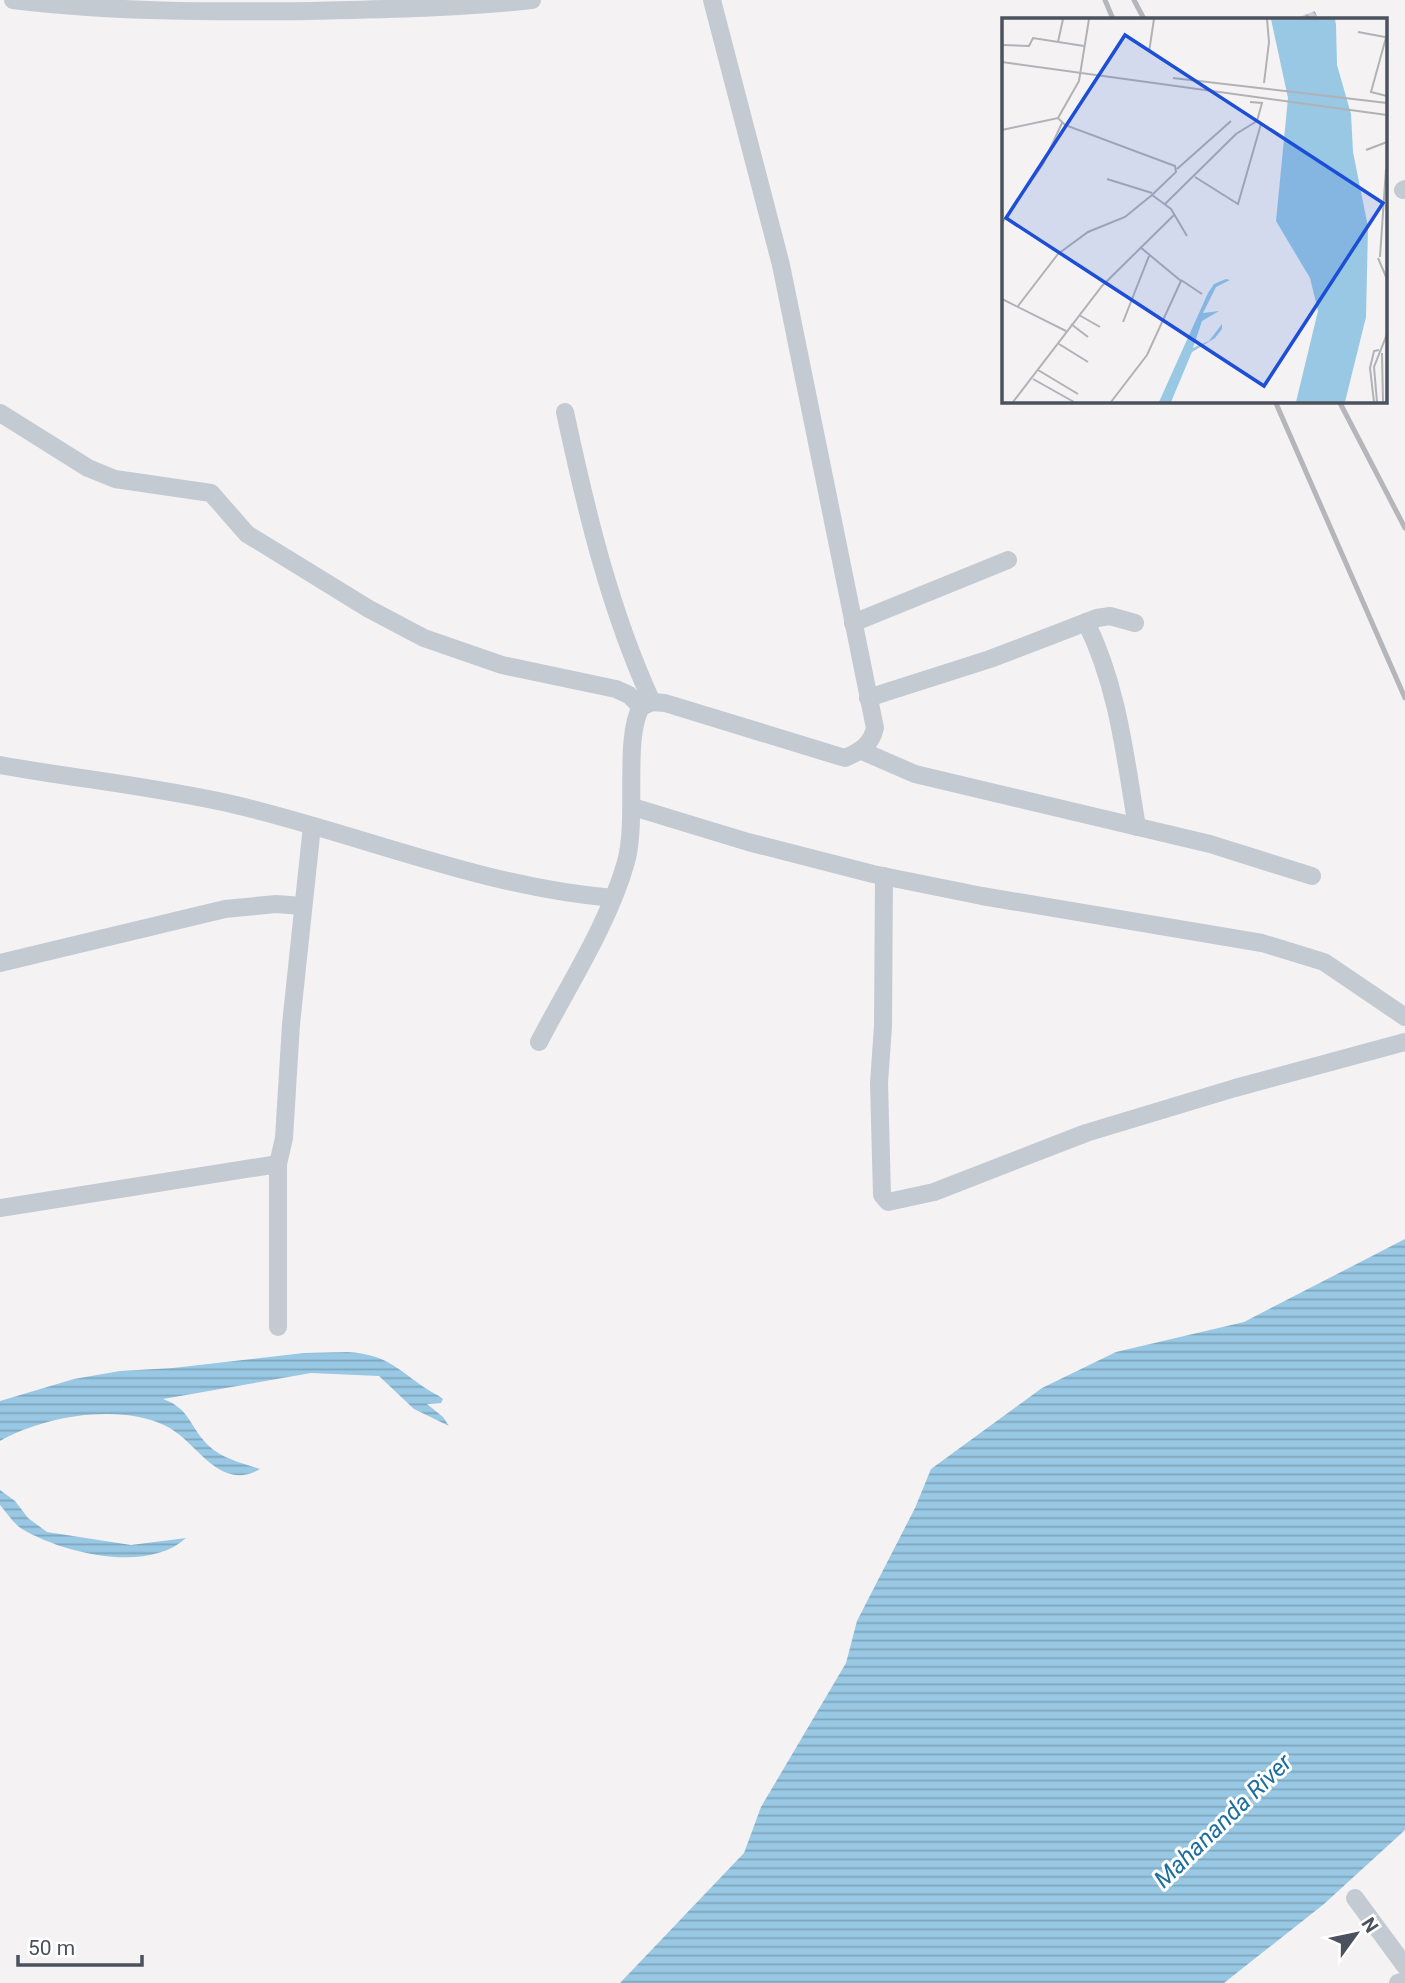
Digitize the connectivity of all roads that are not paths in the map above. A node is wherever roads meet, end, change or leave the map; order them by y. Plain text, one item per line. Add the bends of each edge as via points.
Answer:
1 (13, 0) edge
2 (532, 0) edge
3 (712, 0) edge
4 (565, 412) dead end
5 (0, 413) edge
6 (1008, 560) dead end
7 (1086, 622) junction
8 (853, 623) junction
9 (1135, 623) dead end
10 (868, 698) junction
11 (646, 705) junction
12 (862, 751) junction
13 (0, 765) edge
14 (633, 807) junction
15 (312, 826) junction
16 (1137, 827) junction
17 (884, 876) junction
18 (1312, 876) dead end
19 (613, 898) junction
20 (303, 906) junction
21 (0, 963) edge
22 (1405, 1016) edge
23 (539, 1042) dead end
24 (1405, 1042) edge
25 (278, 1164) junction
26 (0, 1208) edge
27 (278, 1327) dead end
28 (1355, 1898) dead end
29 (1405, 1966) edge
30 (1405, 1980) edge
31 (1398, 1983) edge

1 - 2 street via 133,11 209,12 424,9
3 - 8 street via 781,265
4 - 11 street via 587,511
5 - 11 street via 88,468 115,479 211,493 247,534 369,610 424,638 502,665 616,690
6 - 8 street
7 - 9 street via 1110,615
7 - 10 street
7 - 16 street via 1111,683
8 - 10 street
10 - 12 street via 875,728
11 - 12 street via 665,703 845,758
11 - 14 street via 634,723
12 - 16 street via 915,774
13 - 15 street via 190,796
14 - 17 street
14 - 19 street via 626,861
15 - 19 street via 507,882 563,894
15 - 20 street
16 - 18 street via 1236,851
17 - 22 street via 1262,943 1324,962
17 - 24 street via 884,1026 879,1083 882,1195 888,1202 934,1192 1111,1126
19 - 23 street
20 - 21 street via 225,909
20 - 25 street via 284,1139
25 - 26 street
25 - 27 street
28 - 29 street
30 - 31 street

